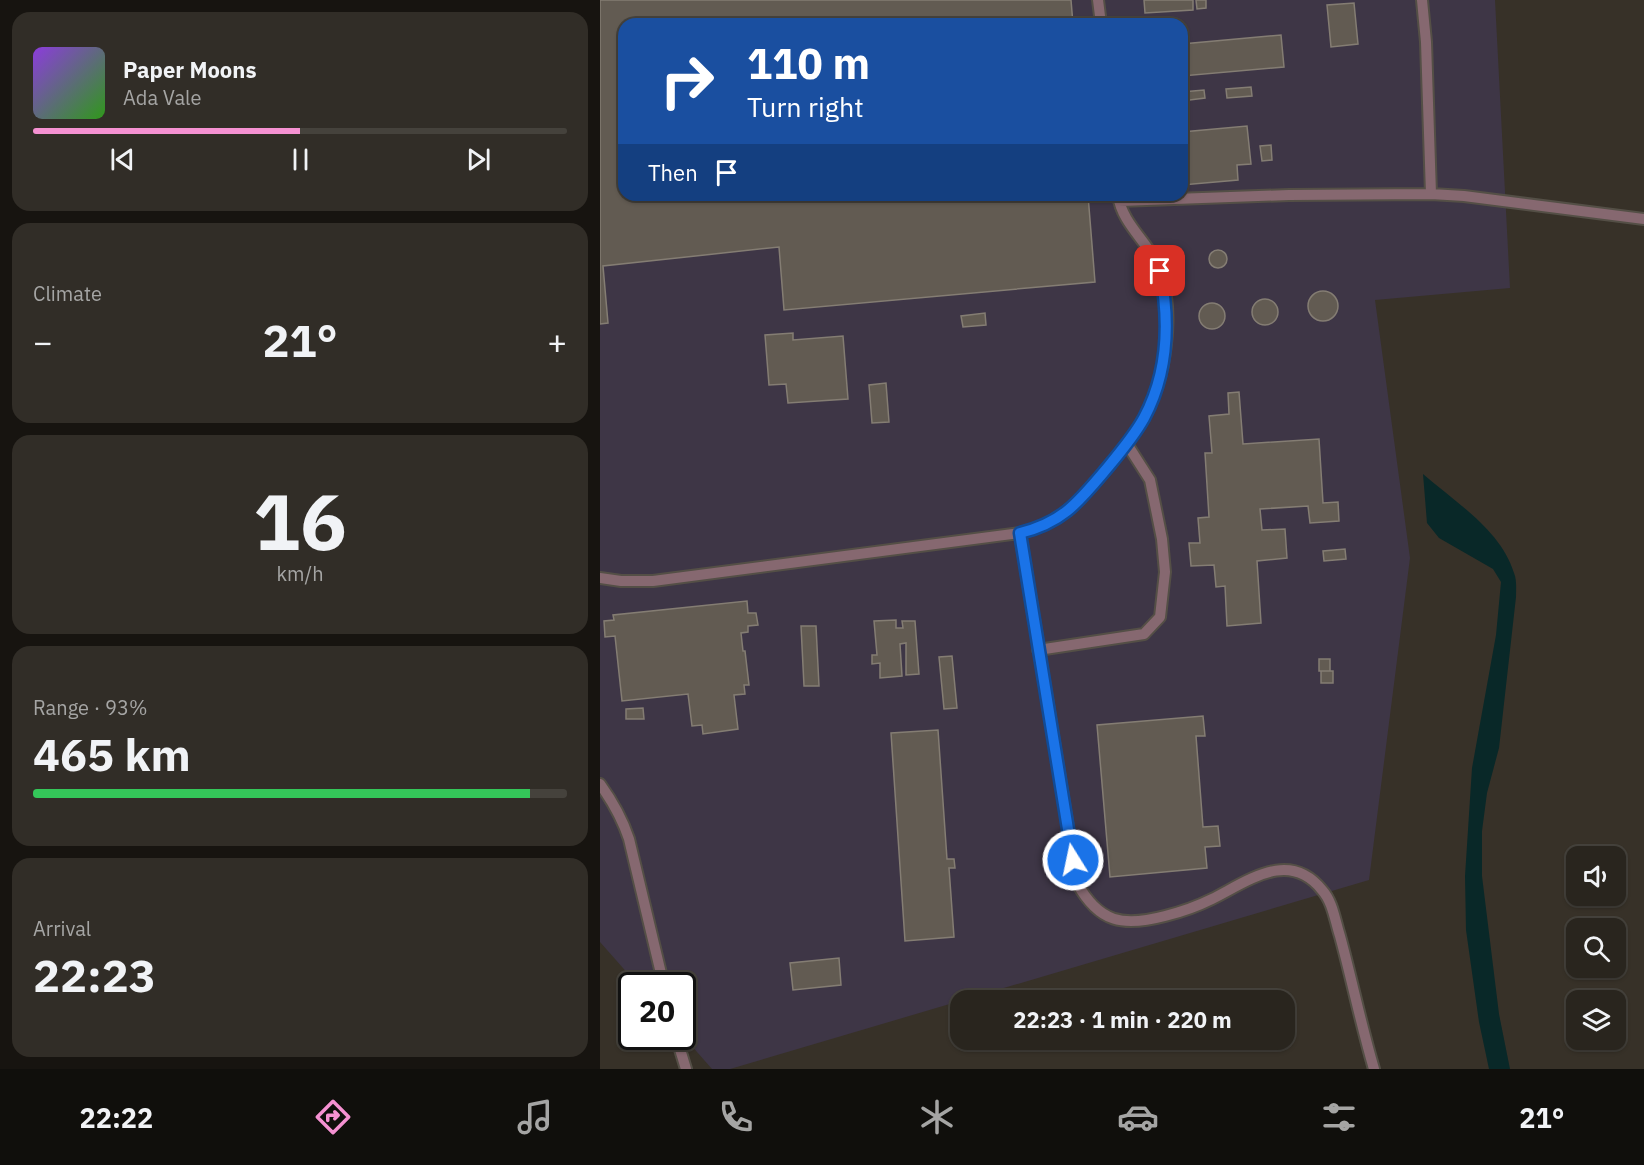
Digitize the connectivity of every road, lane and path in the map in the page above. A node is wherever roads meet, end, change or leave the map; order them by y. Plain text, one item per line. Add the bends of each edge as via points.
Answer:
1 (1098, 0) edge
2 (1422, 0) edge
3 (1100, 18) edge
4 (1431, 194) junction
5 (1188, 197) edge
6 (1120, 201) edge
7 (1644, 219) edge
8 (1127, 444) junction
9 (1020, 533) junction
10 (600, 578) edge
11 (1038, 650) junction
12 (600, 784) edge
13 (661, 972) edge
14 (680, 1050) edge
15 (686, 1069) edge
16 (1374, 1069) edge

1 - 3 lane
2 - 4 lane
4 - 5 lane
4 - 7 lane
6 - 8 lane via 1125,216 1151,250 1160,271 1167,327 1156,388
8 - 9 lane via 1077,504 1059,518
8 - 11 lane via 1150,480 1162,539 1165,572 1160,617 1144,634
9 - 10 lane via 653,581
9 - 11 lane
11 - 16 lane via 1077,883 1085,898 1110,918 1141,922 1211,899 1243,881 1287,869 1301,872 1330,901
12 - 13 lane via 612,799 629,839
14 - 15 lane

